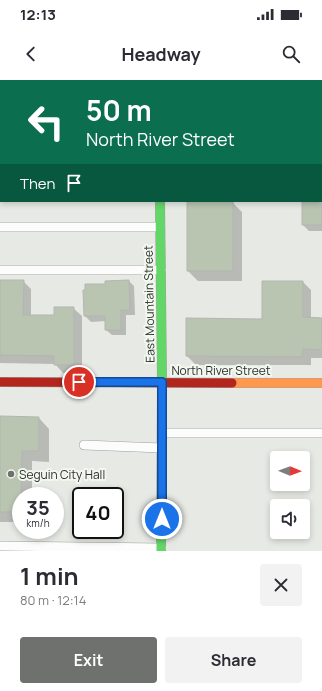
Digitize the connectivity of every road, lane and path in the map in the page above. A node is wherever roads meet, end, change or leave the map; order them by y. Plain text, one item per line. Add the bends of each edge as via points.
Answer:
1 (160, 202) edge
2 (0, 227) edge
3 (160, 227) junction
4 (0, 270) edge
5 (161, 270) junction
6 (0, 382) edge
7 (162, 382) junction
8 (322, 383) edge
9 (162, 433) junction
10 (322, 433) edge
11 (84, 445) dead end
12 (162, 448) junction
13 (0, 546) edge
14 (161, 549) edge

1 - 3 street, East Mountain Street
2 - 3 lane
3 - 5 street, East Mountain Street
4 - 5 lane
5 - 7 street, East Mountain Street
6 - 7 street, North River Street
7 - 8 street, North River Street
7 - 9 street, East Mountain Street
9 - 10 lane
9 - 12 street, East Mountain Street
11 - 12 lane
12 - 14 street, East Mountain Street
13 - 14 lane

